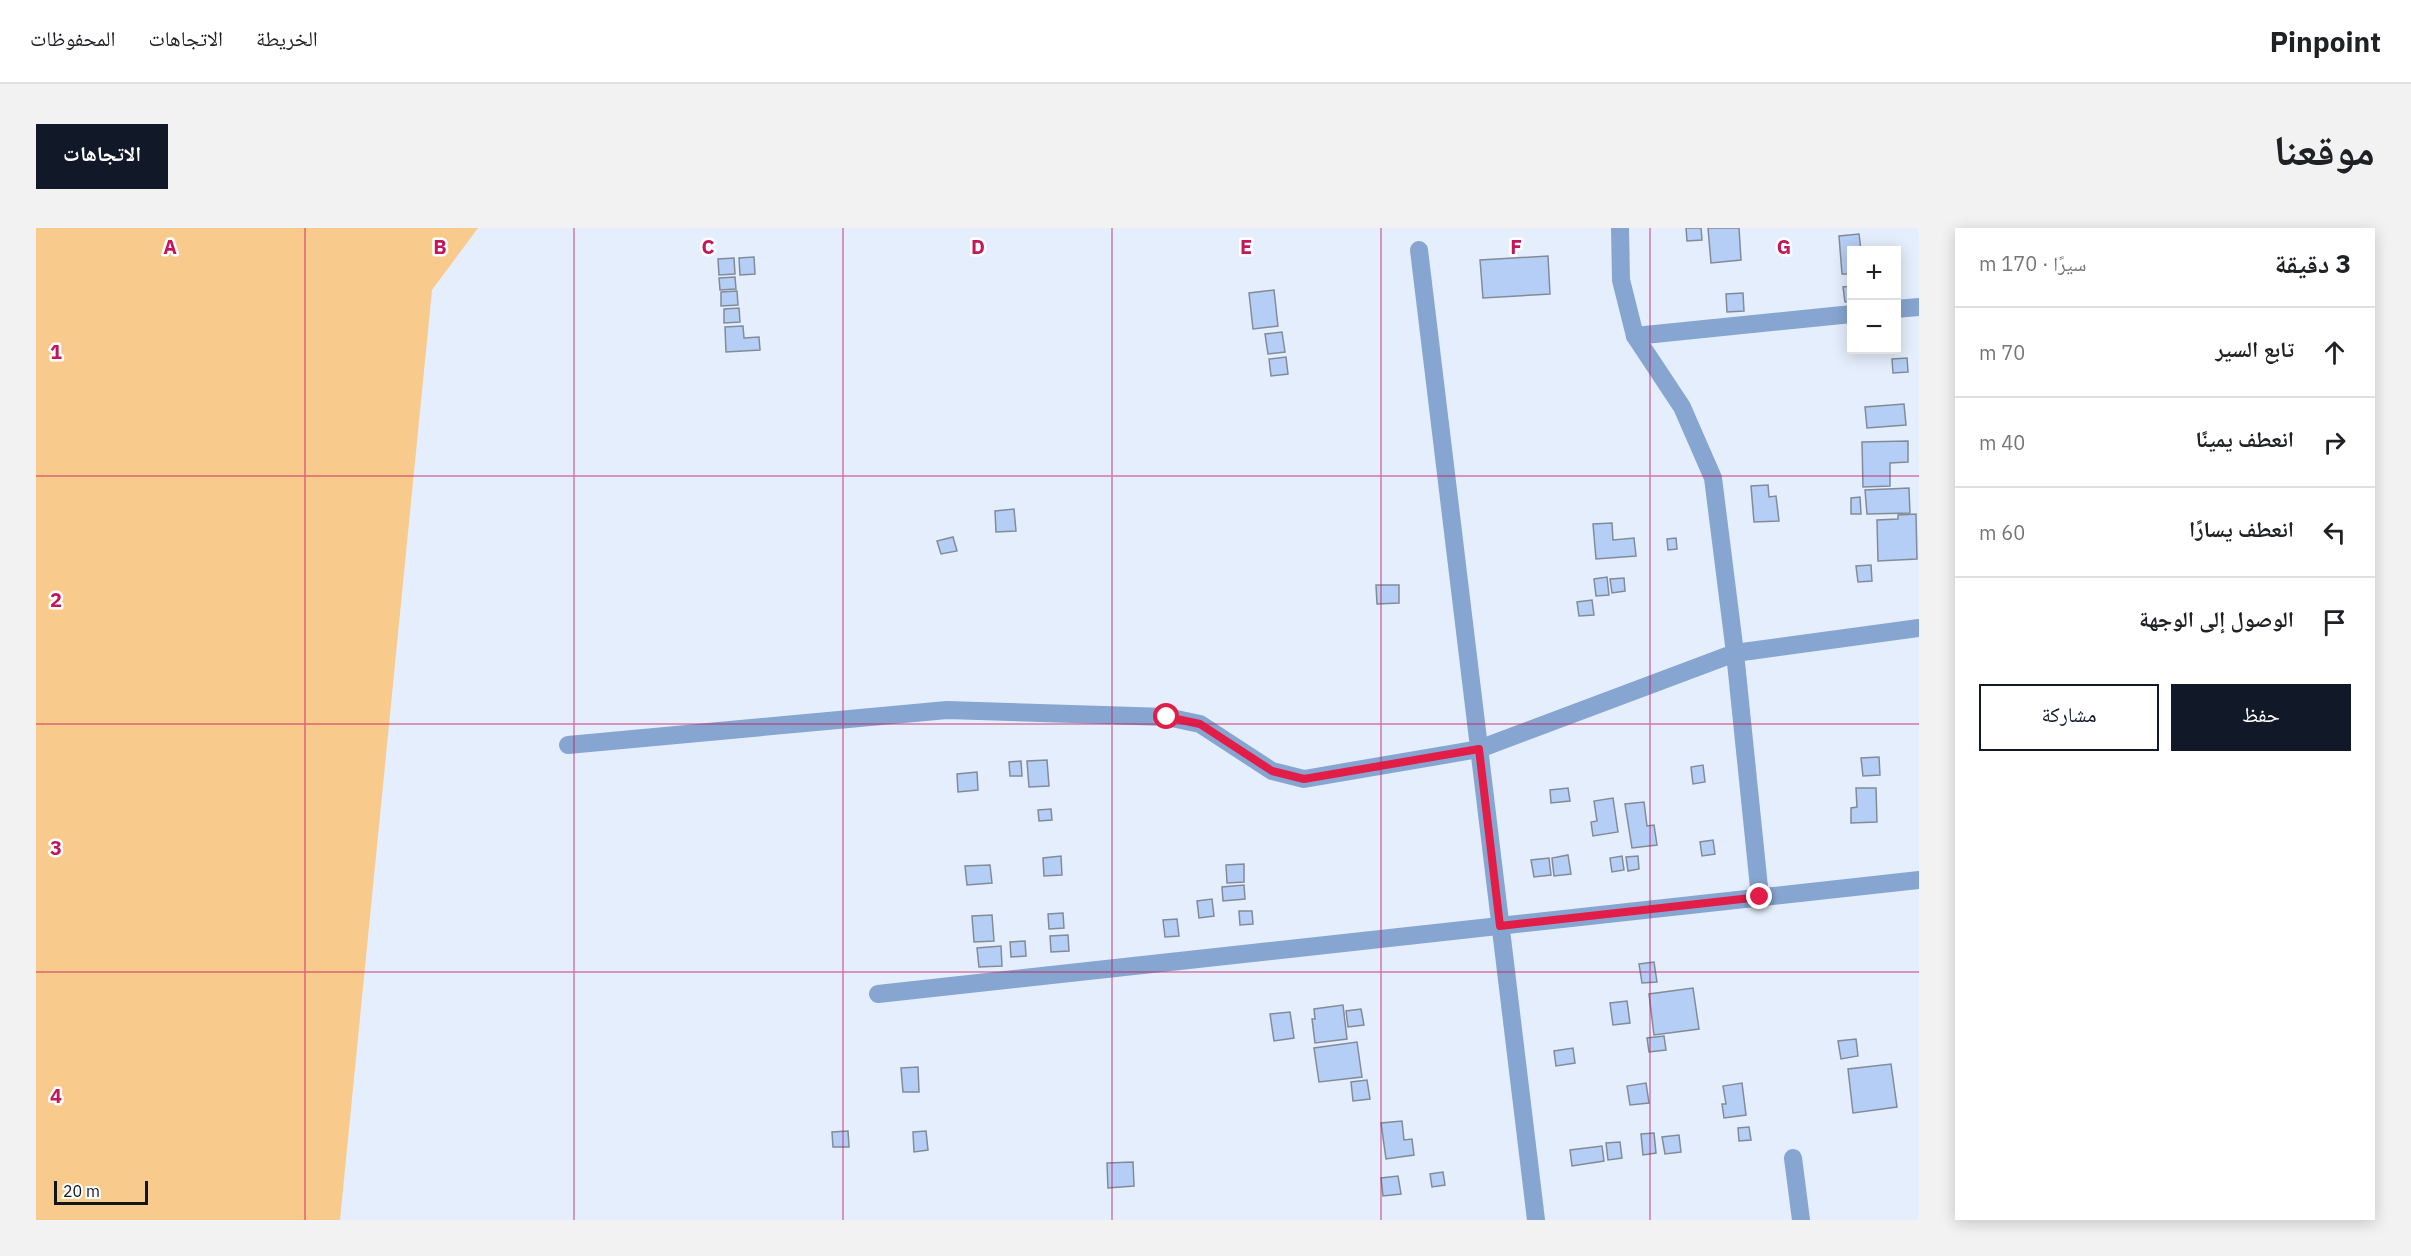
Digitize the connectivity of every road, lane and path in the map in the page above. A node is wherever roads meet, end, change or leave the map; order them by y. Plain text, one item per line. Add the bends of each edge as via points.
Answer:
1 (1620, 228) edge
2 (1419, 250) dead end
3 (1919, 307) edge
4 (1901, 309) edge
5 (1847, 314) edge
6 (1635, 336) junction
7 (1919, 628) edge
8 (1735, 653) junction
9 (568, 745) dead end
10 (1479, 749) junction
11 (1919, 879) edge
12 (1760, 897) junction
13 (1500, 926) junction
14 (878, 994) dead end
15 (1793, 1158) dead end
16 (1536, 1220) edge
17 (1801, 1220) edge

1 - 6 street via 1621,280
2 - 10 street
3 - 4 street
5 - 6 street
6 - 8 street via 1682,407 1713,478
7 - 8 street
8 - 10 street
8 - 12 street
9 - 10 street via 947,710 1167,717 1200,724 1272,771 1304,779
10 - 13 street
11 - 12 street
12 - 13 street
13 - 14 street
13 - 16 street
15 - 17 street

